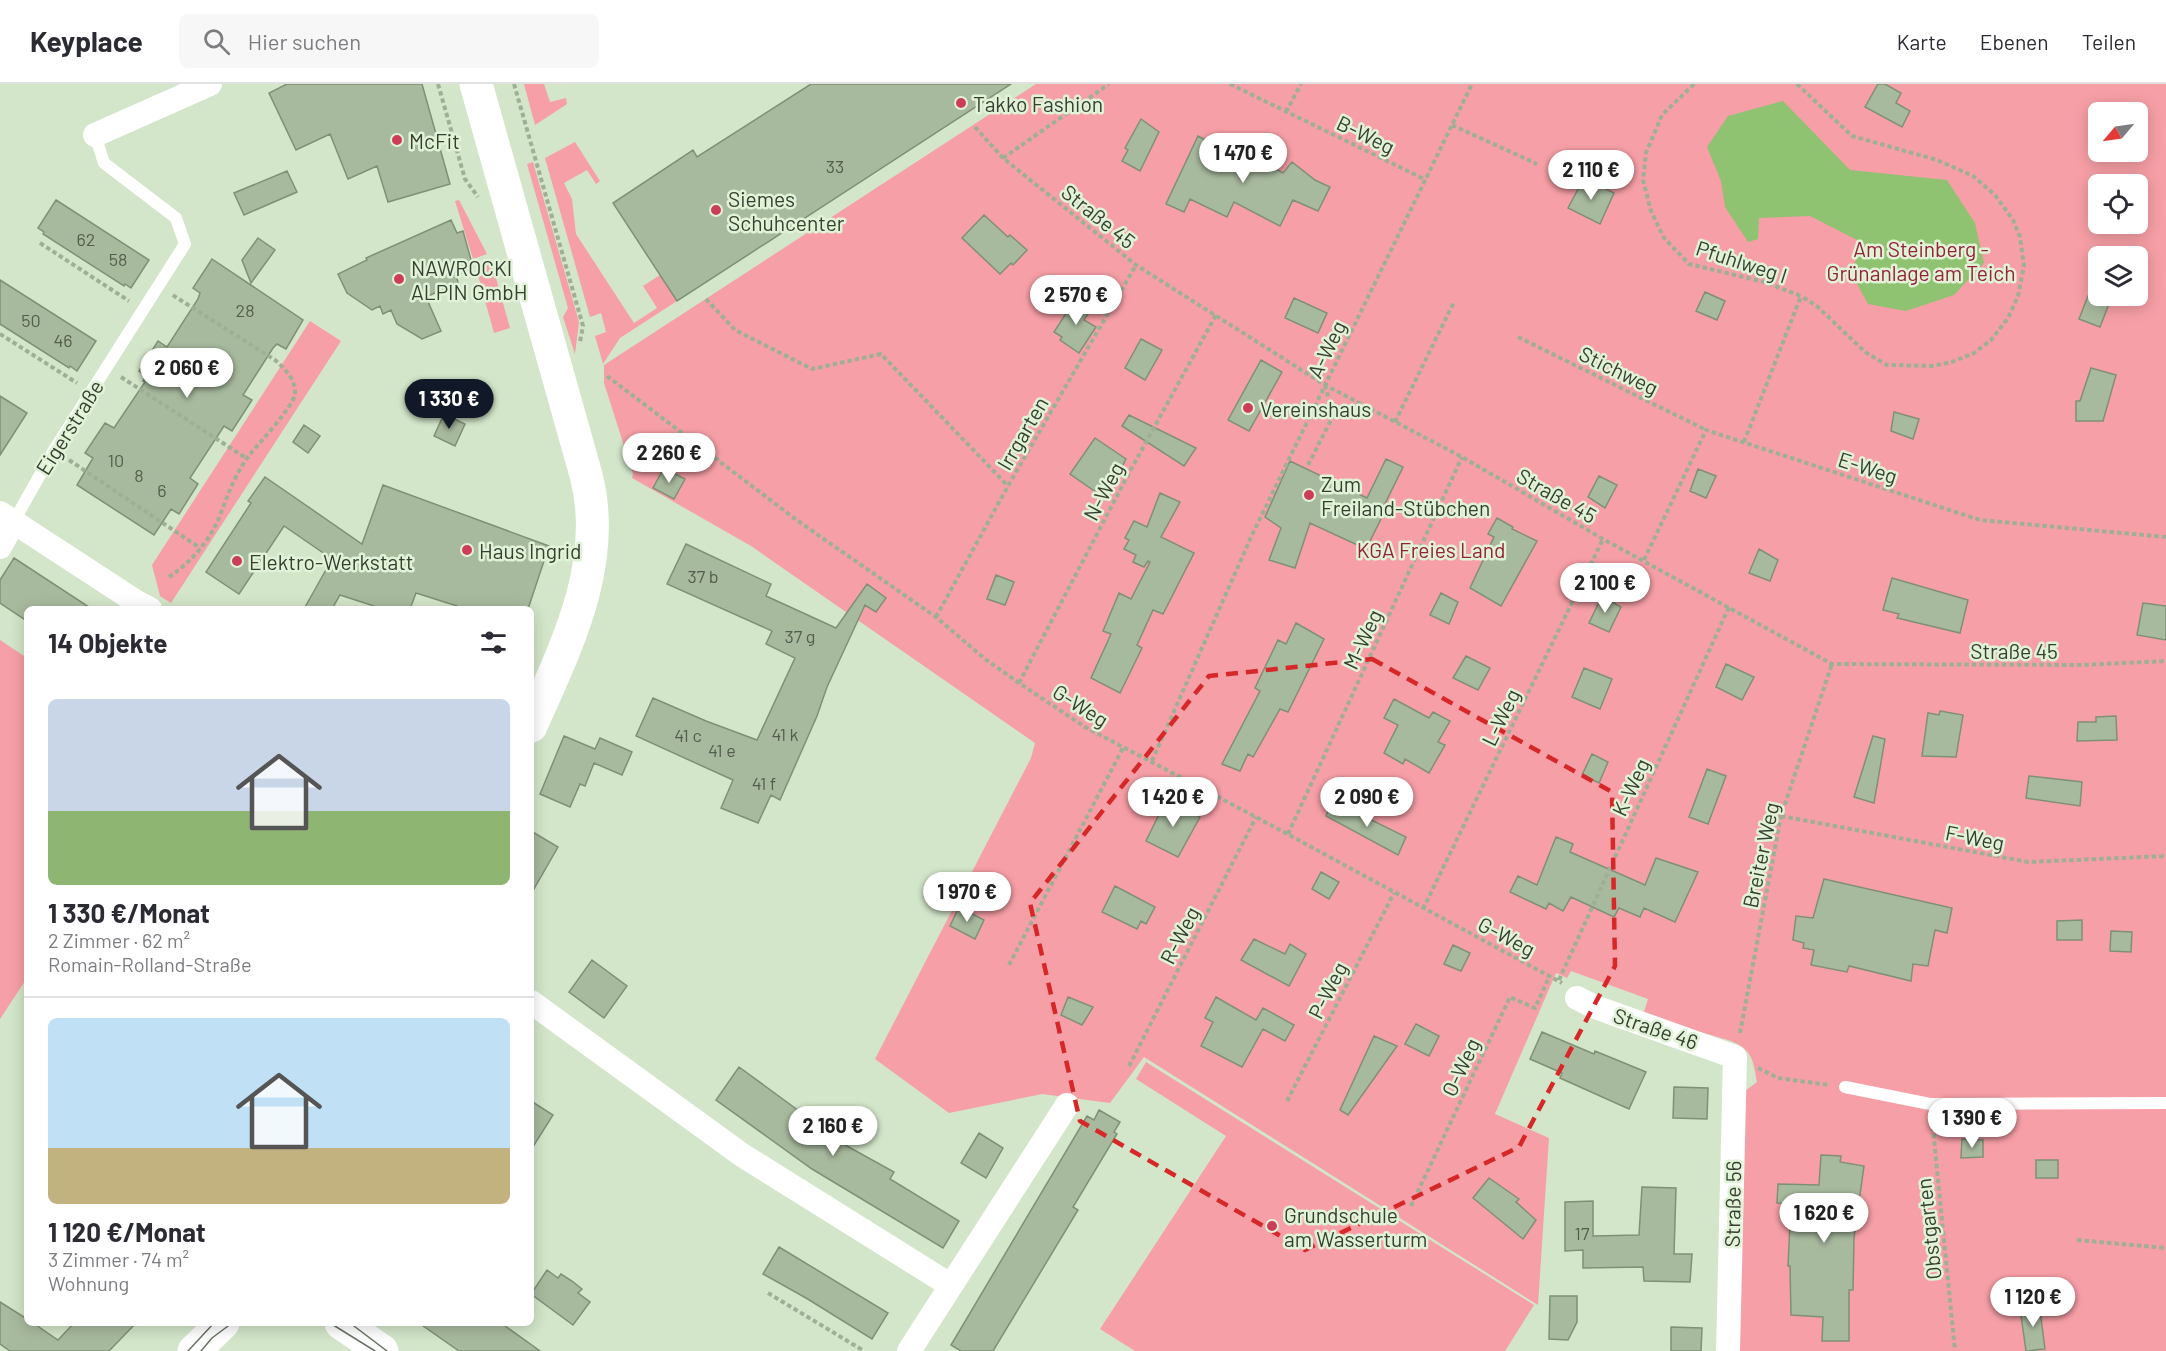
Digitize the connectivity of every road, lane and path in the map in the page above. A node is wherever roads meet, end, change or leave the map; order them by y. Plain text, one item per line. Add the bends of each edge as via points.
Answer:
1 (210, 84) edge
2 (438, 84) edge
3 (477, 84) edge
4 (514, 84) edge
5 (1109, 84) edge
6 (1230, 84) edge
7 (1301, 84) edge
8 (1472, 84) edge
9 (1694, 84) edge
10 (1797, 84) edge
11 (1286, 112) junction
12 (1452, 125) junction
13 (975, 127) dead end
14 (95, 135) joint
15 (1003, 158) junction
16 (1536, 164) dead end
17 (1426, 180) junction
18 (483, 205) dead end
19 (40, 243) dead end
20 (1136, 265) junction
21 (158, 286) junction
22 (1801, 296) junction
23 (706, 299) dead end
24 (1454, 302) dead end
25 (142, 310) junction
26 (1216, 315) junction
27 (0, 334) edge
28 (1518, 337) dead end
29 (579, 345) dead end
30 (106, 367) junction
31 (607, 376) dead end
32 (1325, 385) junction
33 (90, 392) junction
34 (1359, 403) junction
35 (1333, 416) junction
36 (1395, 422) junction
37 (1707, 430) junction
38 (1744, 442) junction
39 (54, 450) junction
40 (1462, 457) junction
41 (246, 458) junction
42 (1308, 465) dead end
43 (1008, 486) junction
44 (7, 517) edge
45 (2166, 537) edge
46 (1603, 539) junction
47 (0, 547) edge
48 (200, 548) junction
49 (1644, 560) junction
50 (169, 577) dead end
51 (144, 606) edge
52 (1729, 607) junction
53 (936, 617) junction
54 (2166, 661) edge
55 (1832, 664) junction
56 (1019, 683) junction
57 (534, 718) edge
58 (1123, 748) junction
59 (1152, 761) junction
60 (1781, 816) junction
61 (1256, 817) junction
62 (1288, 834) junction
63 (2166, 856) edge
64 (1394, 893) junction
65 (1423, 909) junction
66 (1009, 965) dead end
67 (1550, 975) junction
68 (1559, 980) junction
69 (1577, 999) joint
70 (534, 1004) edge
71 (1736, 1057) junction
72 (1130, 1066) dead end
73 (1778, 1078) dead end
74 (1845, 1087) joint
75 (1287, 1101) dead end
76 (2166, 1103) edge
77 (1930, 1104) junction
78 (1067, 1105) dead end
79 (1411, 1206) dead end
80 (2077, 1240) dead end
81 (2166, 1248) edge
82 (950, 1285) junction
83 (768, 1293) dead end
84 (220, 1326) edge
85 (345, 1326) edge
86 (194, 1351) edge
87 (382, 1351) edge
88 (864, 1351) edge
89 (909, 1351) edge
90 (1728, 1351) edge
91 (1955, 1351) edge

1 - 14 street
2 - 18 path via 465,179
3 - 57 main road via 593,511 590,564 583,596
4 - 29 path via 583,326
5 - 15 path
6 - 11 path, B-Weg
7 - 11 path
8 - 12 path, A-Weg
9 - 22 path, Pfuhlweg I via 1662,115 1646,153 1643,180 1651,211 1664,238 1689,264 1764,282
10 - 22 path via 1852,136 1937,160 1973,176 1995,195 2013,220 2024,266 2018,296 1991,340 1974,353 1932,366 1887,365 1865,352
11 - 17 path, B-Weg
12 - 16 path
12 - 17 path, A-Weg
13 - 15 path, Straße 45
14 - 21 lane, Eigerstraße via 104,163 176,218 185,244
15 - 20 path, Straße 45
17 - 32 path, A-Weg
19 - 25 path
20 - 26 path, Straße 45
20 - 43 path, Irrgarten
21 - 25 lane, Eigerstraße
21 - 41 path via 288,371 295,396
22 - 38 path, Pfuhlweg I
23 - 43 path via 735,330 812,369 881,354
24 - 36 path
25 - 30 lane, Eigerstraße
26 - 32 path, Straße 45
26 - 56 path, N-Weg
27 - 33 path
28 - 37 path, Stichweg
30 - 33 lane, Eigerstraße
30 - 41 path
31 - 53 path, G-Weg via 798,522
32 - 34 path, Straße 45
32 - 35 path
32 - 59 path, A-Weg via 1252,535
33 - 39 lane, Eigerstraße
34 - 35 path
34 - 36 path, Straße 45
35 - 42 path
36 - 40 path, Straße 45
37 - 38 path, E-Weg
37 - 49 path
38 - 45 path, E-Weg via 1980,520
39 - 44 lane, Eigerstraße
39 - 48 path
40 - 46 path, Straße 45
40 - 62 path, M-Weg
41 - 48 path via 218,521
43 - 53 path, Irrgarten
44 - 47 street, Eigerstraße
44 - 51 street
46 - 49 path, Straße 45
46 - 65 path, L-Weg
48 - 50 path via 190,562
49 - 52 path, Straße 45
52 - 55 path, Straße 45
52 - 68 path, K-Weg
53 - 56 path, G-Weg
54 - 55 path, Straße 45 via 2081,665
55 - 60 path, Breiter Weg
56 - 58 path, G-Weg
58 - 59 path, G-Weg
58 - 66 path
59 - 61 path, G-Weg
60 - 63 path, F-Weg via 2028,862
60 - 71 path, Breiter Weg
61 - 62 path, G-Weg
61 - 72 path, R-Weg
62 - 64 path, G-Weg
64 - 65 path, G-Weg
64 - 75 path, P-Weg
65 - 67 path, G-Weg
67 - 68 path, G-Weg
67 - 79 path, O-Weg via 1535,1008 1510,997
68 - 69 path, G-Weg
69 - 71 street, Straße 46
70 - 82 street via 742,1155
71 - 90 street, Straße 56
73 - 74 path
74 - 77 lane
76 - 77 lane
77 - 91 path, Obstgarten
78 - 82 street
80 - 81 path
82 - 89 street
83 - 88 path
84 - 86 main road
85 - 87 main road

